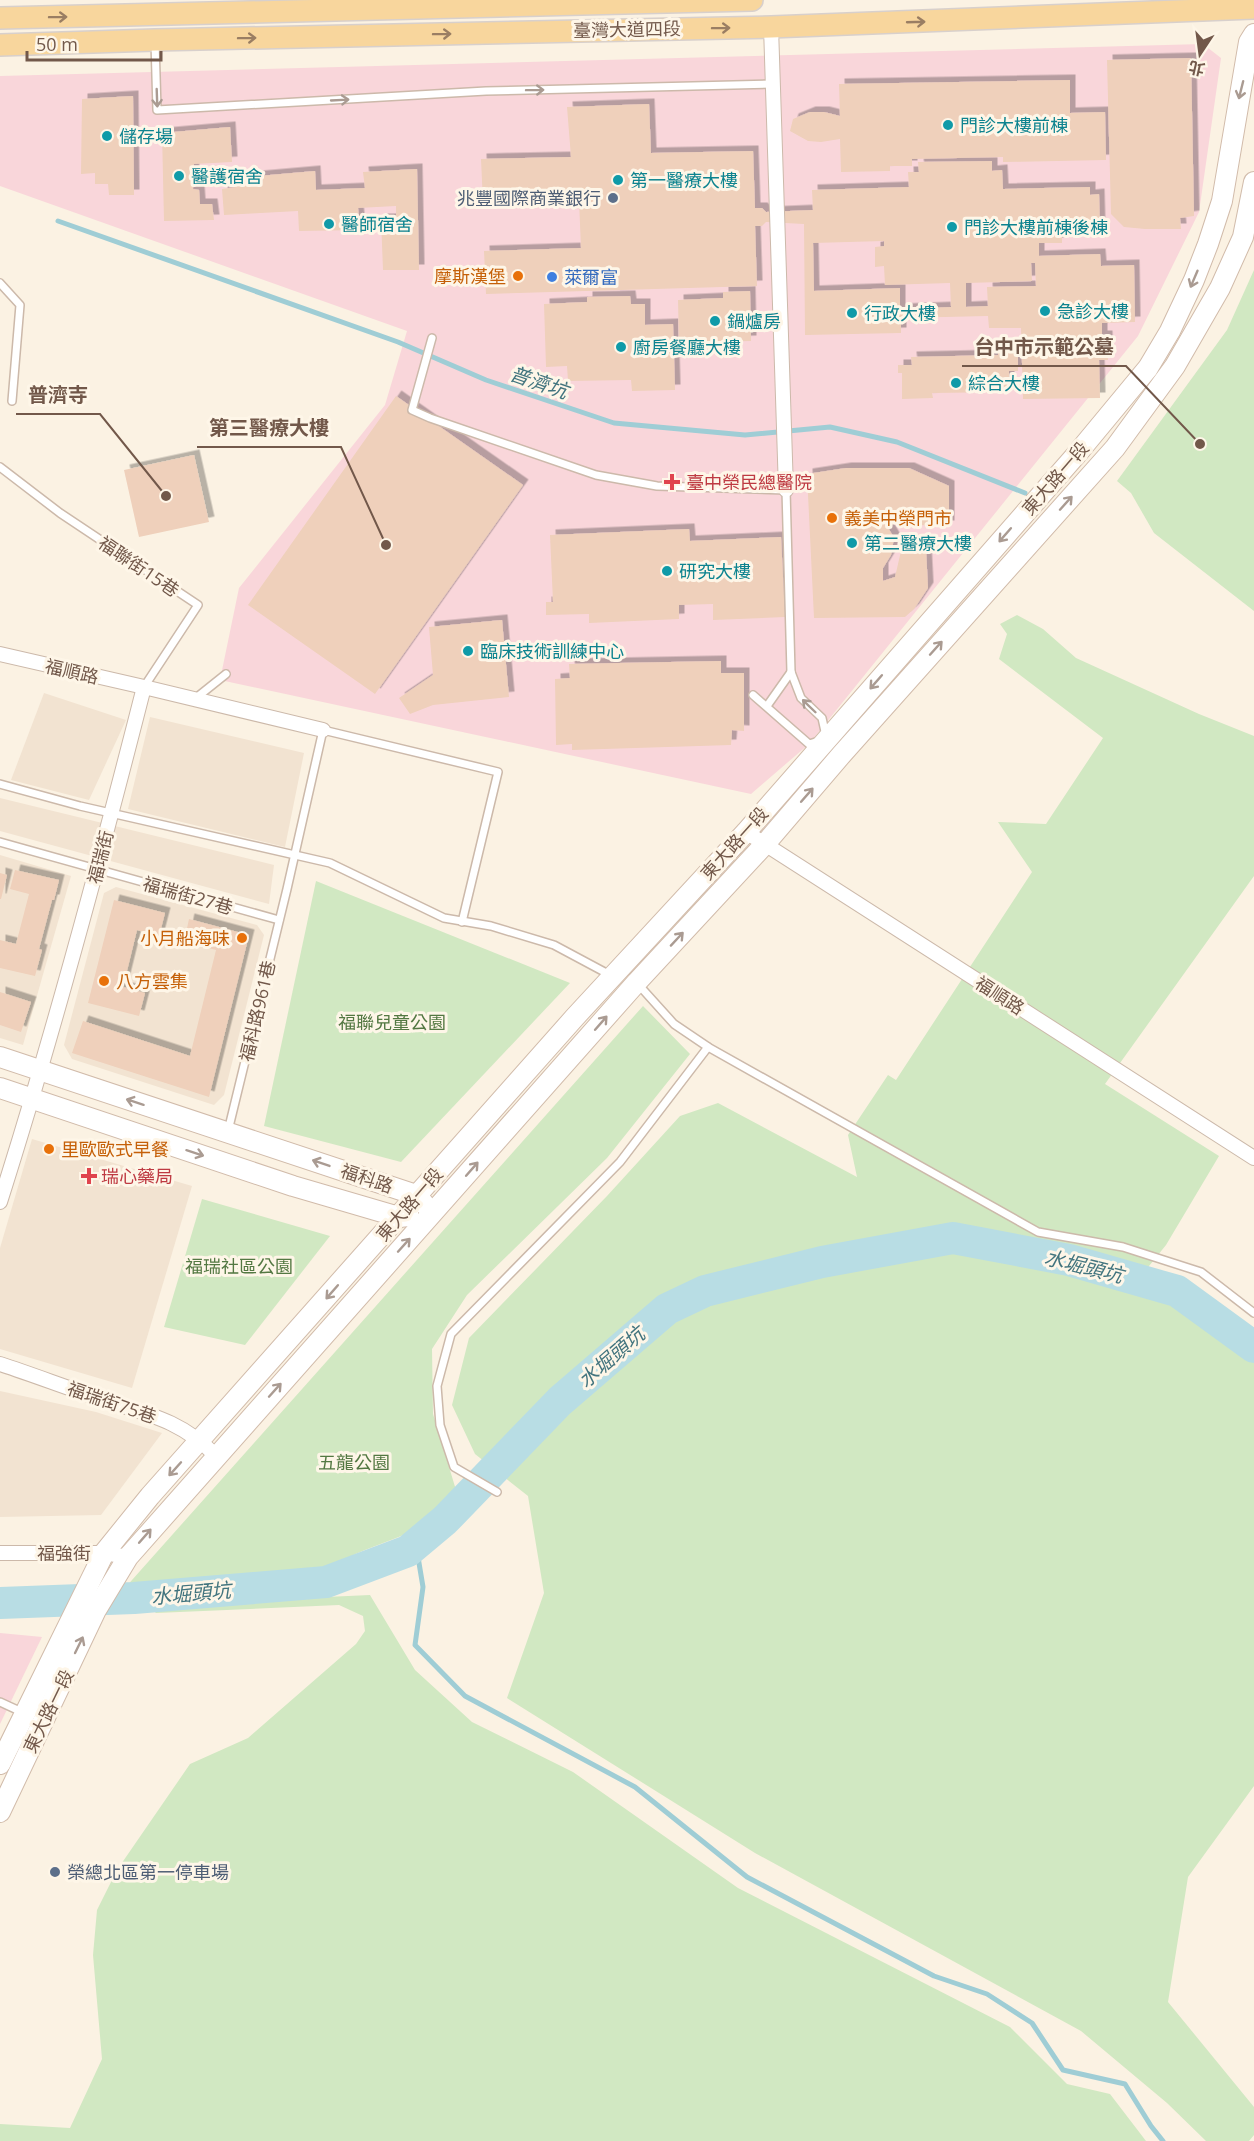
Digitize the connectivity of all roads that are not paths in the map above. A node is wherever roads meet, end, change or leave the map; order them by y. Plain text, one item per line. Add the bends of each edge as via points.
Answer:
1 (752, 0) edge
2 (1254, 8) edge
3 (0, 18) edge
4 (771, 27) junction
5 (1254, 34) edge
6 (155, 40) junction
7 (0, 45) edge
8 (772, 84) junction
9 (1254, 182) edge
10 (1248, 238) edge
11 (0, 283) edge
12 (432, 338) dead end
13 (12, 401) dead end
14 (0, 467) edge
15 (786, 489) junction
16 (0, 654) edge
17 (791, 672) junction
18 (226, 674) dead end
19 (144, 687) junction
20 (753, 695) dead end
21 (195, 699) junction
22 (766, 706) junction
23 (323, 730) junction
24 (826, 739) junction
25 (842, 754) junction
26 (0, 784) edge
27 (111, 812) junction
28 (746, 832) junction
29 (0, 842) edge
30 (765, 844) junction
31 (295, 856) junction
32 (98, 869) junction
33 (279, 920) junction
34 (462, 922) junction
35 (625, 979) junction
36 (708, 1047) junction
37 (0, 1057) edge
38 (42, 1070) junction
39 (0, 1088) edge
40 (33, 1099) junction
41 (228, 1132) junction
42 (1254, 1158) edge
43 (416, 1195) junction
44 (0, 1202) edge
45 (433, 1213) junction
46 (399, 1217) junction
47 (1254, 1313) edge
48 (0, 1364) edge
49 (201, 1440) junction
50 (216, 1456) junction
51 (497, 1492) dead end
52 (0, 1553) edge
53 (104, 1553) junction
54 (128, 1557) junction
55 (0, 1702) edge
56 (24, 1713) junction
57 (0, 1764) edge
58 (0, 1812) edge

3 -> 1 main road, 臺灣大道四段
4 -> 2 main road, 臺灣大道四段
6 -> 4 main road, 臺灣大道四段
4 - 8 street
5 -> 24 street, 東大路一段 via 1249,42 1222,201 1194,280 1148,368
6 - 7 main road, 臺灣大道四段
6 -> 8 lane via 157,110 486,91
8 - 15 street
9 - 10 street, 東大路一段
25 -> 10 street, 東大路一段 via 1122,439 1186,349
11 - 13 lane via 20,305
12 - 15 lane via 412,410 430,418 596,475 657,486
14 - 19 lane, 福聯街15巷 via 60,513 198,605
15 - 17 lane
16 - 19 street, 福順路
17 - 22 lane
24 -> 17 lane via 822,718 801,698
18 - 21 lane
19 - 21 street
19 - 27 street, 福瑞街
20 - 22 lane
21 - 23 street
22 - 24 lane via 809,744
23 - 31 lane, 福科路961巷
23 - 34 lane via 498,772
24 - 25 street
24 - 28 street, 東大路一段
30 -> 25 street, 東大路一段
26 - 27 lane
27 - 31 lane
27 - 32 street, 福瑞街
28 - 30 street, 福順路
28 - 35 street, 東大路一段
29 - 32 lane, 福瑞街27巷
35 -> 30 street, 東大路一段
30 - 42 street, 福順路
31 - 33 lane, 福科路961巷
31 - 34 lane via 330,863 444,918
32 - 33 lane, 福瑞街27巷
32 - 38 street, 福瑞街
33 - 41 lane, 福科路961巷
34 - 35 lane via 554,945
35 - 36 lane via 674,1024
35 - 43 street, 東大路一段
45 -> 35 street, 東大路一段
36 - 47 lane via 1038,1232 1123,1247 1201,1272
36 - 51 lane via 620,1162 451,1334 437,1386 441,1425 454,1467
37 - 38 street, 福科路
38 - 40 street, 福瑞街
41 -> 38 street, 福科路
39 - 40 street, 福科路
40 - 44 street, 福瑞街
40 -> 46 street, 福科路 via 293,1186
43 -> 41 street, 福科路
43 - 45 street, 福科路
43 - 46 street, 東大路一段
45 - 46 street, 福科路
50 -> 45 street, 東大路一段
46 -> 49 street, 東大路一段
48 - 49 street, 福瑞街75巷 via 159,1417
49 - 50 street, 福瑞街75巷
49 -> 53 street, 東大路一段
54 -> 50 street, 東大路一段
52 - 53 street, 福強街
53 - 54 street, 福強街
53 - 56 street, 東大路一段
58 -> 54 street, 東大路一段 via 96,1610
55 - 56 lane
56 - 57 street, 東大路一段

